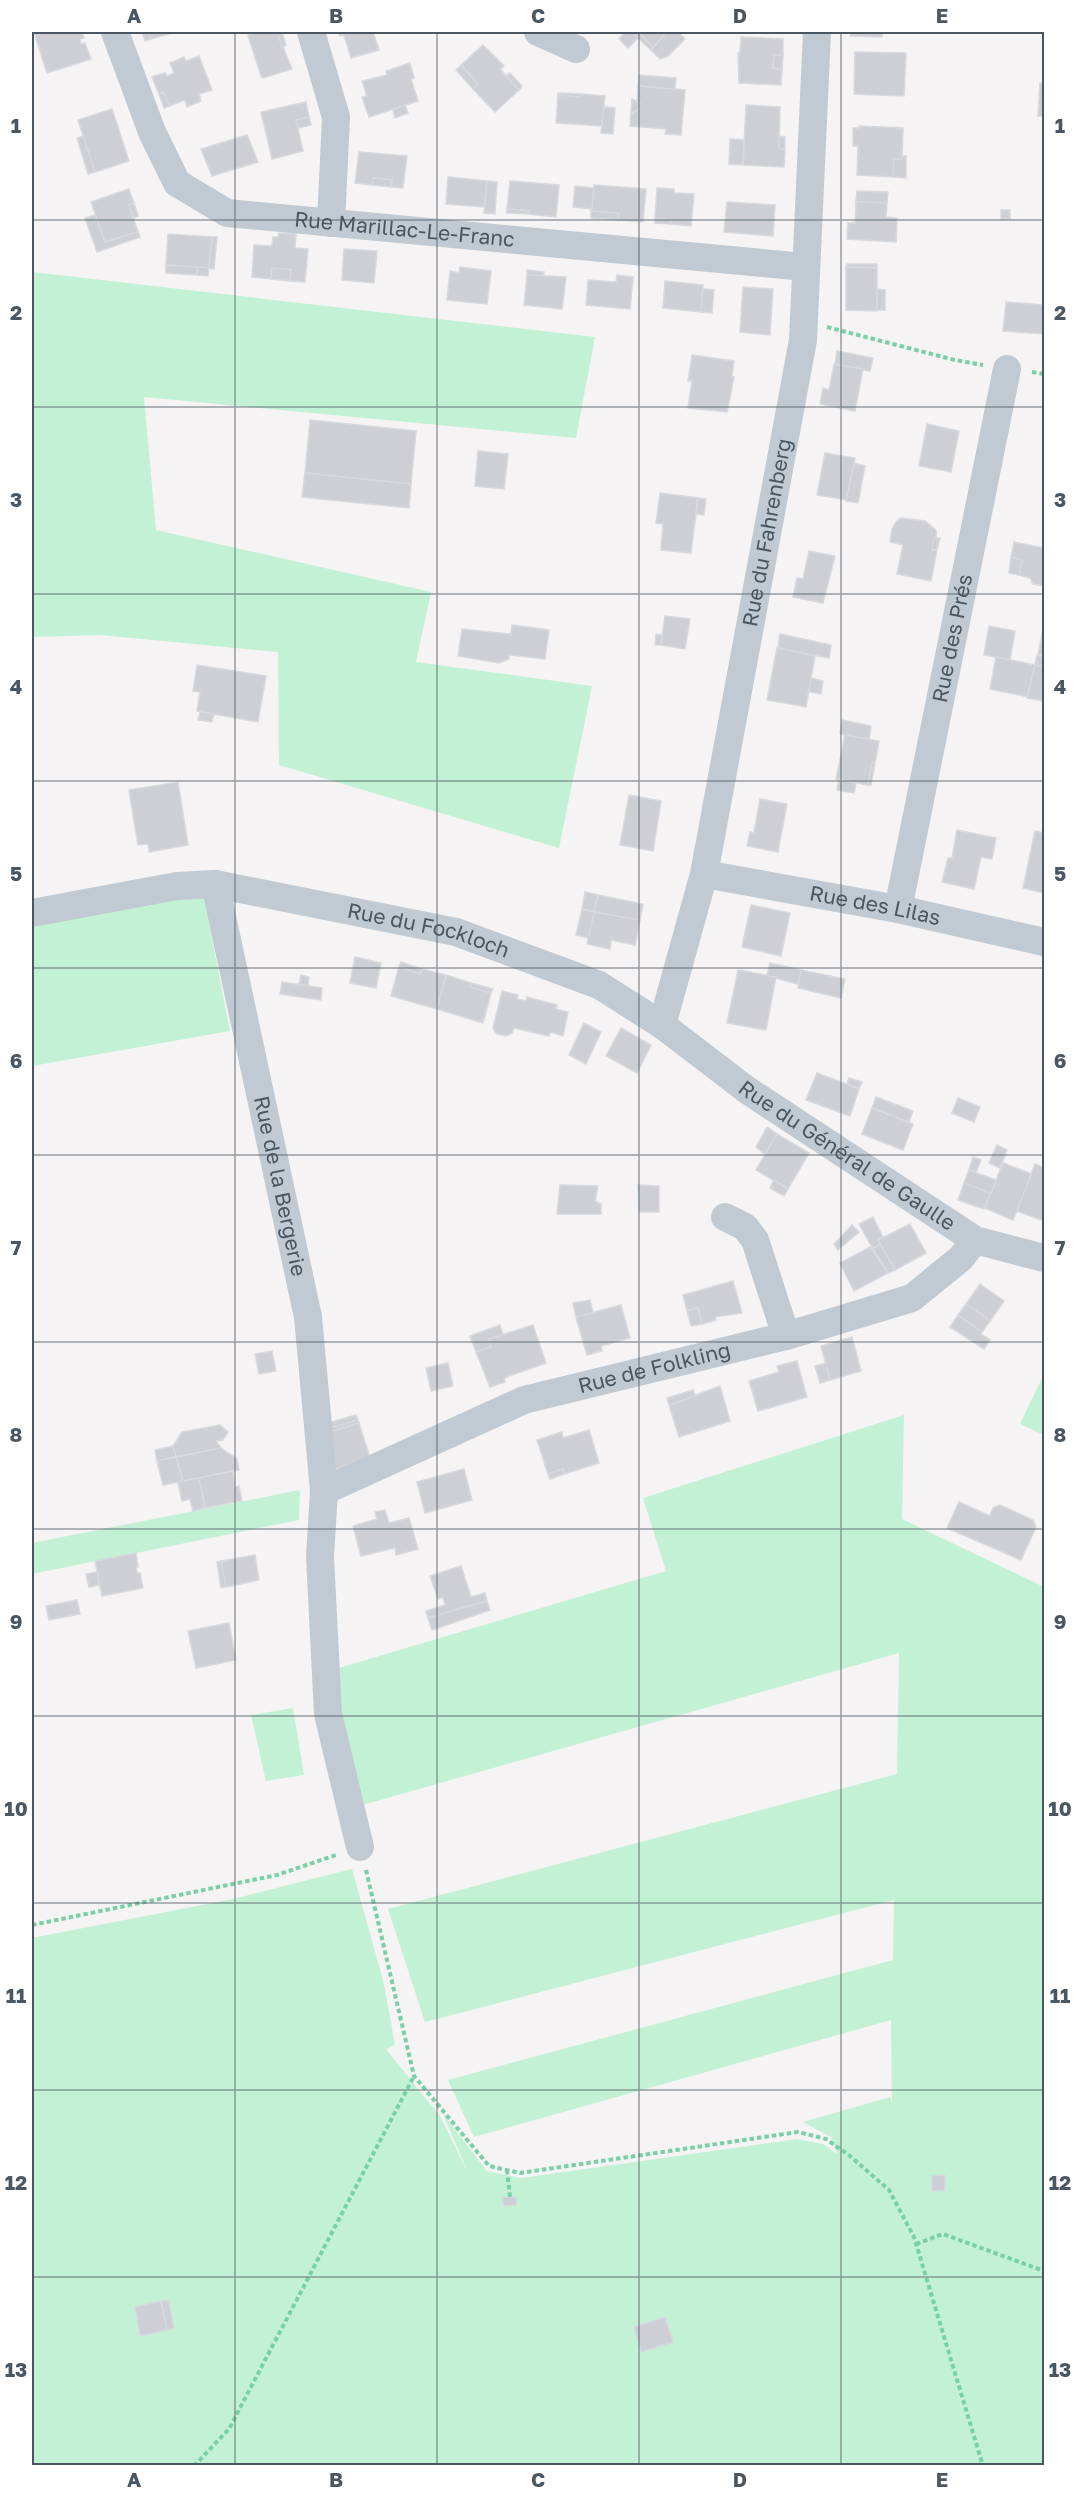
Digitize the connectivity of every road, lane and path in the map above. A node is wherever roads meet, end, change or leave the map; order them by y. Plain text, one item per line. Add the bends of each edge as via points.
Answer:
1 (115, 32) edge
2 (311, 32) edge
3 (538, 32) edge
4 (817, 32) edge
5 (576, 50) dead end
6 (331, 223) junction
7 (805, 267) junction
8 (804, 320) junction
9 (1006, 369) junction
10 (1044, 374) edge
11 (704, 874) junction
12 (215, 884) junction
13 (898, 909) junction
14 (32, 913) edge
15 (1044, 942) edge
16 (662, 1025) junction
17 (725, 1217) dead end
18 (975, 1240) junction
19 (1044, 1258) edge
20 (786, 1336) junction
21 (324, 1491) junction
22 (360, 1847) junction
23 (32, 1925) edge
24 (414, 2076) junction
25 (507, 2170) junction
26 (510, 2197) dead end
27 (916, 2244) junction
28 (1044, 2271) edge
29 (194, 2466) edge
30 (982, 2466) edge

1 - 6 street, Rue Marillac-Le-Franc via 152,132 177,183 227,213
2 - 6 street via 336,117
3 - 5 street
4 - 7 street, Rue du Fahrenberg
6 - 7 street, Rue Marillac-Le-Franc
7 - 8 street, Rue du Fahrenberg
8 - 9 path via 955,360
8 - 11 street, Rue du Fahrenberg
9 - 10 path
9 - 13 street, Rue des Prés
11 - 13 street, Rue des Lilas
11 - 16 street, Rue du Fahrenberg
12 - 14 street, Rue du Fockloch via 177,886
12 - 16 street, Rue du Fockloch via 456,932 598,986
12 - 21 street, Rue de la Bergerie via 308,1317
13 - 15 street, Rue des Lilas
16 - 18 street, Rue du Général de Gaulle via 747,1090
17 - 20 street via 745,1227 754,1240
18 - 19 street, Rue du Général de Gaulle
18 - 20 street, Rue de Folkling via 961,1258 912,1298
20 - 21 street, Rue de Folkling via 525,1400
21 - 22 street, Rue de la Bergerie via 320,1557 328,1714
22 - 23 path via 277,1875
22 - 24 path
24 - 25 path via 489,2166
24 - 29 path via 230,2429
25 - 26 path
25 - 27 path via 520,2173 798,2132 825,2139 889,2190
27 - 28 path via 943,2234
27 - 30 path

